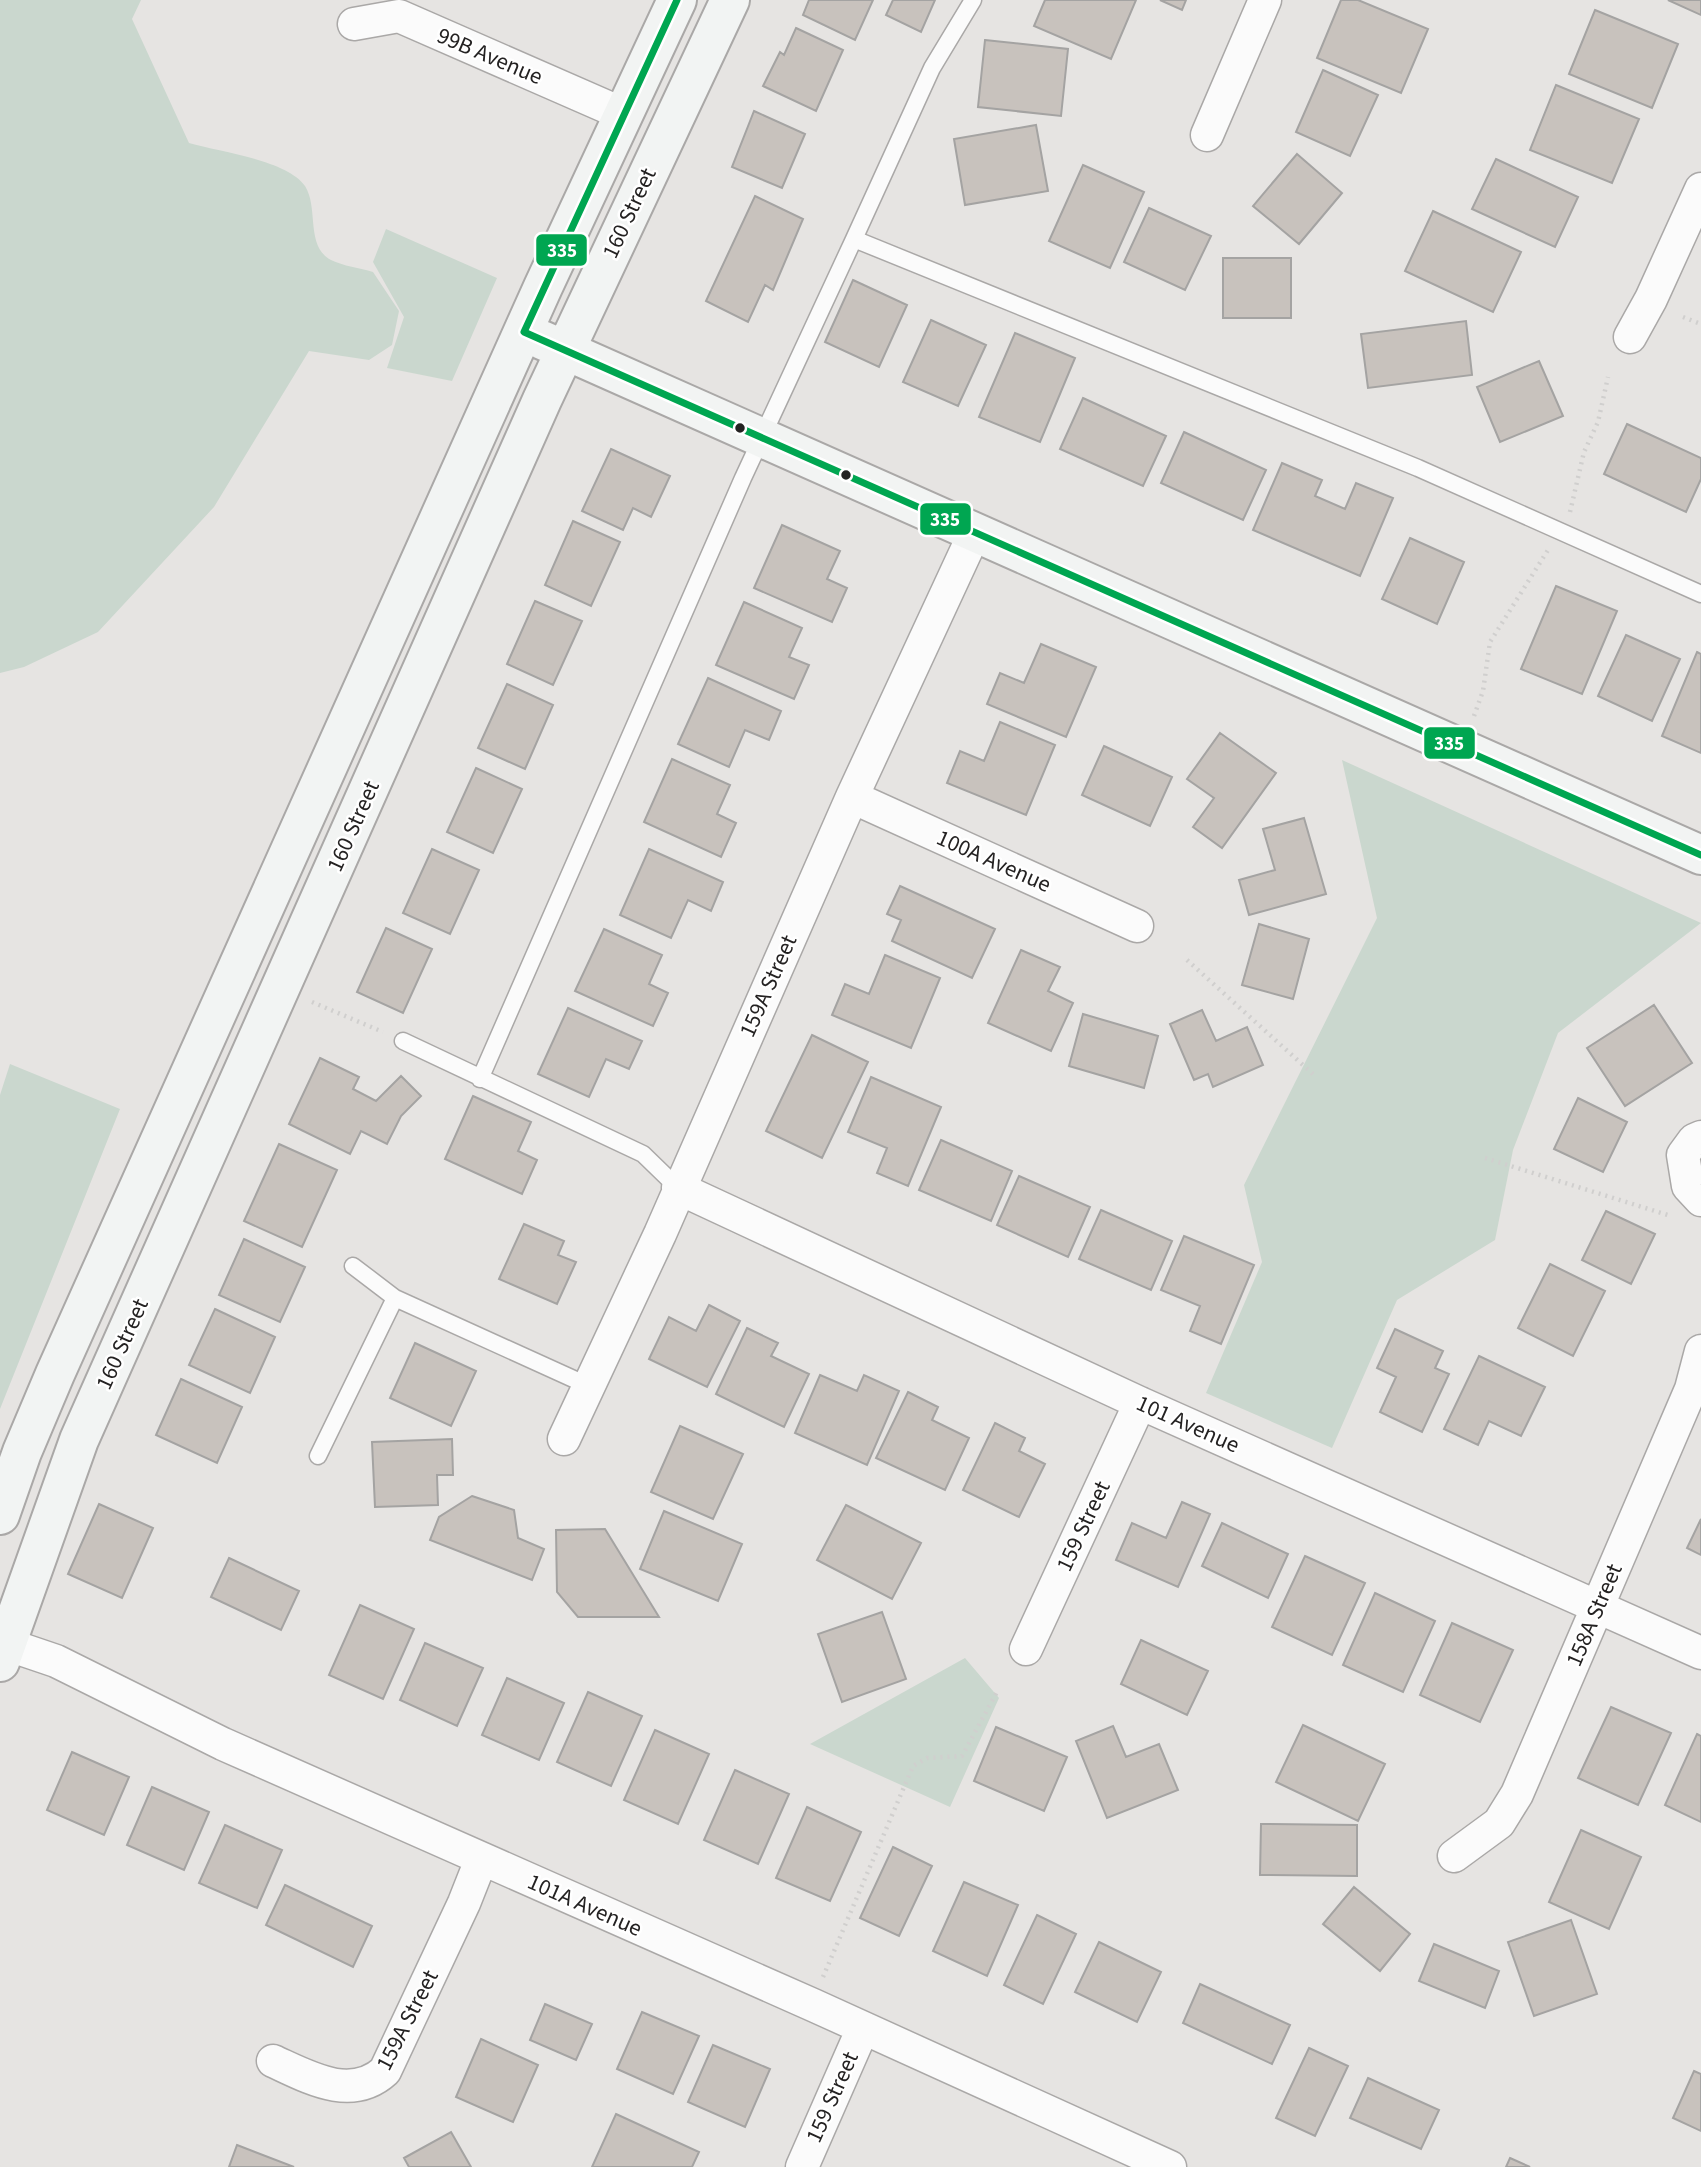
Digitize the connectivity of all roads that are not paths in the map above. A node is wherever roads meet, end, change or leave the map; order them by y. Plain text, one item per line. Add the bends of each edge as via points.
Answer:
1 (677, 0) edge
2 (730, 0) edge
3 (973, 0) edge
4 (1265, 0) edge
5 (354, 24) dead end
6 (624, 114) junction
7 (1207, 135) dead end
8 (1701, 189) edge
9 (854, 239) junction
10 (523, 332) junction
11 (1630, 337) dead end
12 (565, 351) junction
13 (762, 439) junction
14 (974, 534) junction
15 (1701, 594) edge
16 (852, 797) junction
17 (1701, 855) edge
18 (1137, 926) dead end
19 (403, 1041) road end
20 (480, 1079) junction
21 (1701, 1137) edge
22 (678, 1188) junction
23 (1688, 1209) edge
24 (353, 1266) dead end
25 (395, 1298) junction
26 (1701, 1351) edge
27 (589, 1386) junction
28 (1140, 1403) junction
29 (564, 1439) dead end
30 (318, 1456) dead end
31 (0, 1515) edge
32 (1597, 1607) junction
33 (2, 1649) edge
34 (1026, 1649) dead end
35 (1701, 1653) edge
36 (1454, 1856) dead end
37 (481, 1860) junction
38 (863, 2028) junction
39 (273, 2061) dead end
40 (802, 2167) edge
41 (1170, 2167) edge

1 - 6 main road, 160 Street
2 - 12 main road, 160 Street
3 - 9 lane via 932,68
4 - 7 street
5 - 6 street, 99B Avenue via 399,16
6 - 10 main road, 160 Street
8 - 11 street
9 - 13 lane
9 - 15 lane via 1418,468
10 - 12 main road
10 - 31 main road, 160 Street via 55,1374
12 - 13 main road
12 - 33 main road, 160 Street via 79,1440
13 - 14 main road
13 - 20 lane
14 - 16 street, 159A Street
14 - 17 main road
16 - 18 street, 100A Avenue
16 - 22 street, 159A Street
19 - 20 lane
20 - 22 lane via 643,1154
21 - 23 street via 1683,1155
22 - 27 street, 159A Street
22 - 28 street, 101 Avenue
24 - 25 lane
25 - 27 lane
25 - 30 lane
26 - 32 street, 158A Street via 1691,1389
27 - 29 street, 159A Street
28 - 32 street, 101 Avenue
28 - 34 street, 159 Street
32 - 35 street, 101 Avenue
32 - 36 street, 158A Street via 1517,1794 1499,1823
33 - 37 street, 101A Avenue via 56,1661 223,1744
37 - 38 street, 101A Avenue
37 - 39 street, 159A Street via 385,2071 376,2079 336,2086
38 - 40 street, 159 Street
38 - 41 street, 101A Avenue

